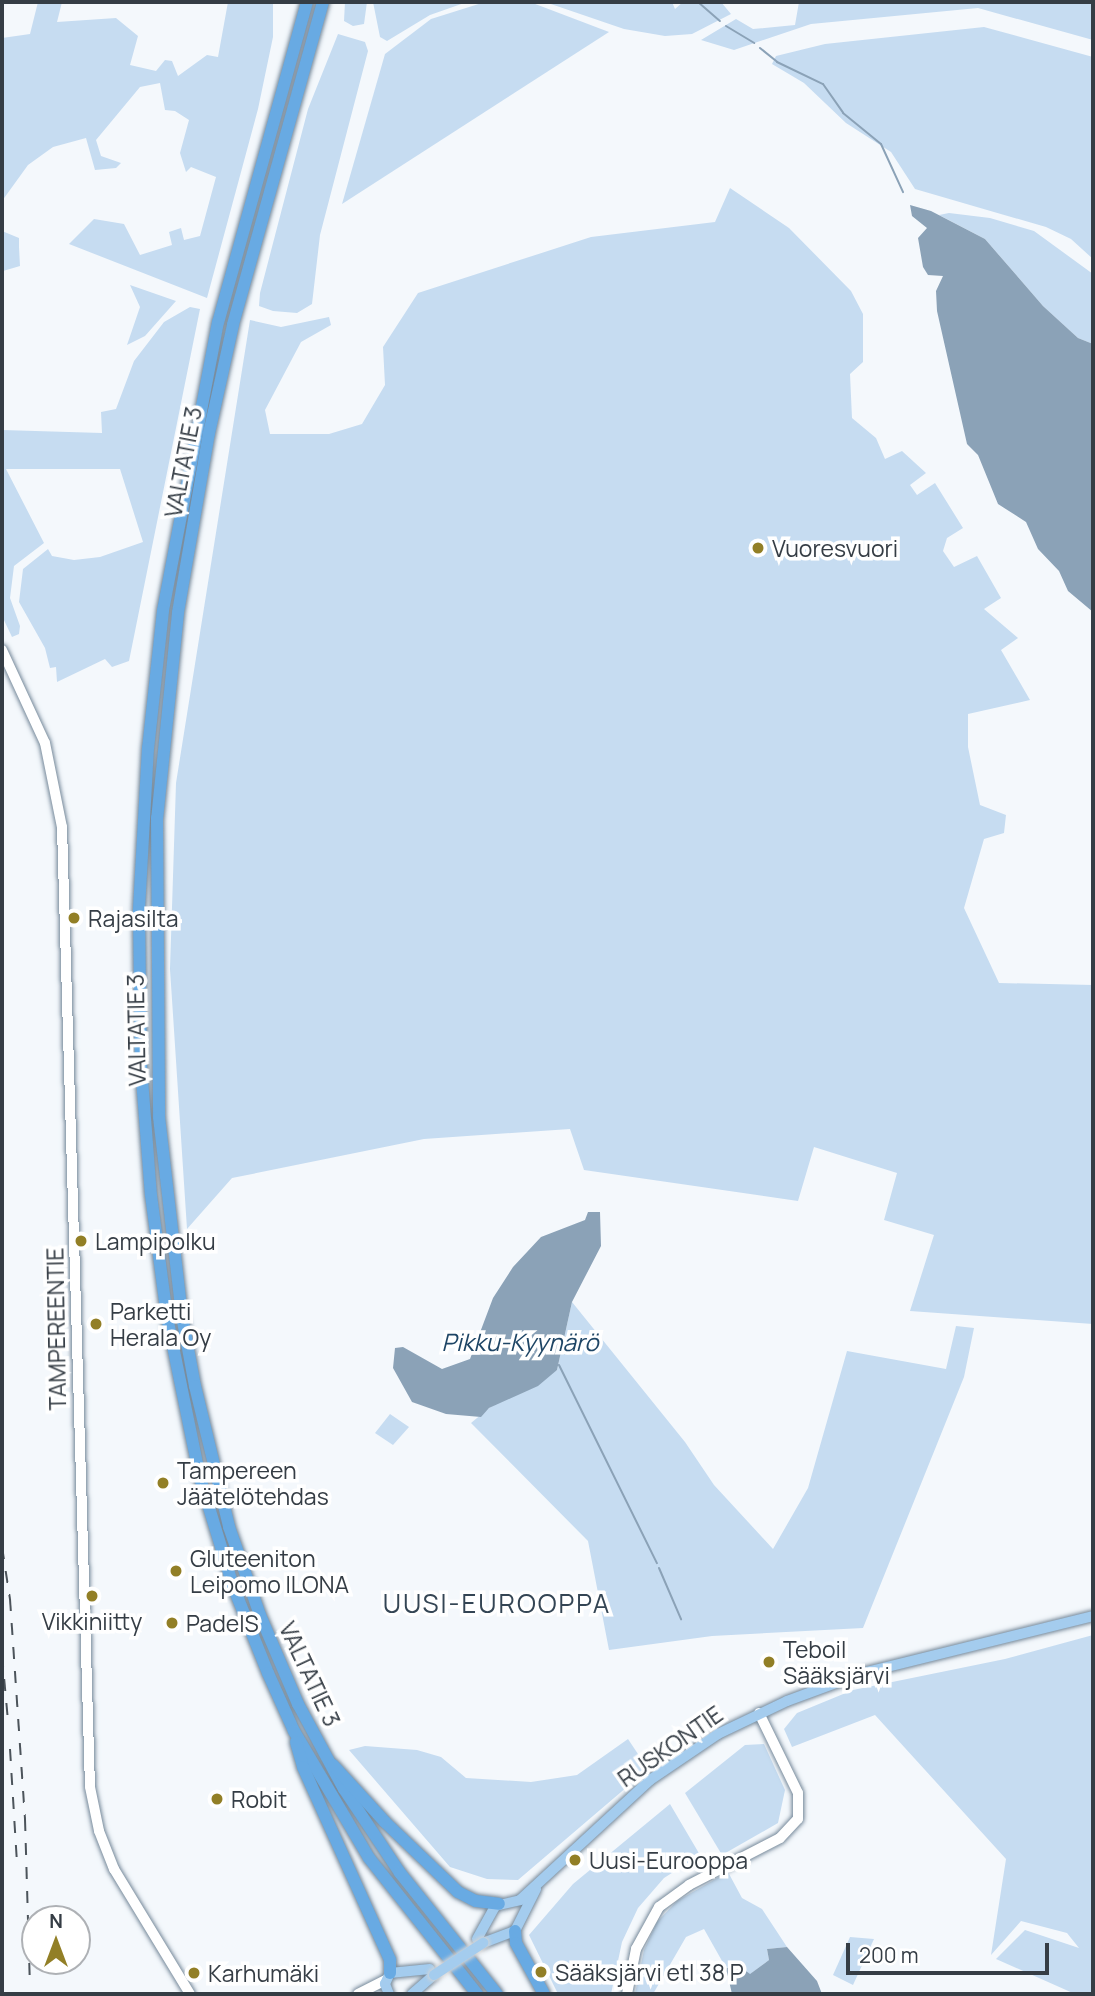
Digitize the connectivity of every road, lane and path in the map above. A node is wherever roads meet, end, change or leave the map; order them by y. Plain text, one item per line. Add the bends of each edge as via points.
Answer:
1 (307, 2) edge
2 (323, 2) edge
3 (2, 650) edge
4 (1093, 1616) edge
5 (759, 1713) junction
6 (294, 1731) junction
7 (328, 1760) junction
8 (538, 1885) junction
9 (503, 1903) junction
10 (521, 1918) junction
11 (515, 1931) junction
12 (480, 1941) junction
13 (432, 1972) junction
14 (388, 1976) junction
15 (190, 1994) edge
16 (358, 1994) edge
17 (388, 1994) edge
18 (412, 1994) edge
19 (477, 1994) edge
20 (497, 1994) edge
21 (544, 1994) edge
22 (627, 1994) edge

1 - 6 highway, VALTATIE 3 via 237,245 182,494 155,676 139,911 141,1066 151,1195 177,1368 215,1530 246,1619
2 - 7 highway, VALTATIE 3 via 255,235 192,523 170,677 157,818 156,1009 159,1117 173,1251 201,1416 251,1593
3 - 15 main road, TAMPEREENTIE via 45,743 62,827 90,1787 99,1830 114,1868
4 - 5 main road, RUSKONTIE via 863,1673
5 - 8 main road, RUSKONTIE via 718,1734 650,1780
5 - 22 main road via 798,1793 798,1819 780,1838 689,1885 659,1907 636,1950
6 - 14 highway via 303,1767 390,1960
6 - 19 highway, VALTATIE 3 via 369,1857
7 - 9 highway via 458,1892 476,1901
7 - 20 highway, VALTATIE 3 via 400,1873
8 - 9 main road, RUSKONTIE via 520,1900
8 - 10 main road, RUSKONTIE
9 - 10 main road via 515,1906
9 - 12 main road
10 - 11 main road, RUSKONTIE
11 - 12 main road
11 - 21 highway via 516,1943
12 - 13 main road, bridge
13 - 14 main road
13 - 18 main road
14 - 16 main road
14 - 17 main road

